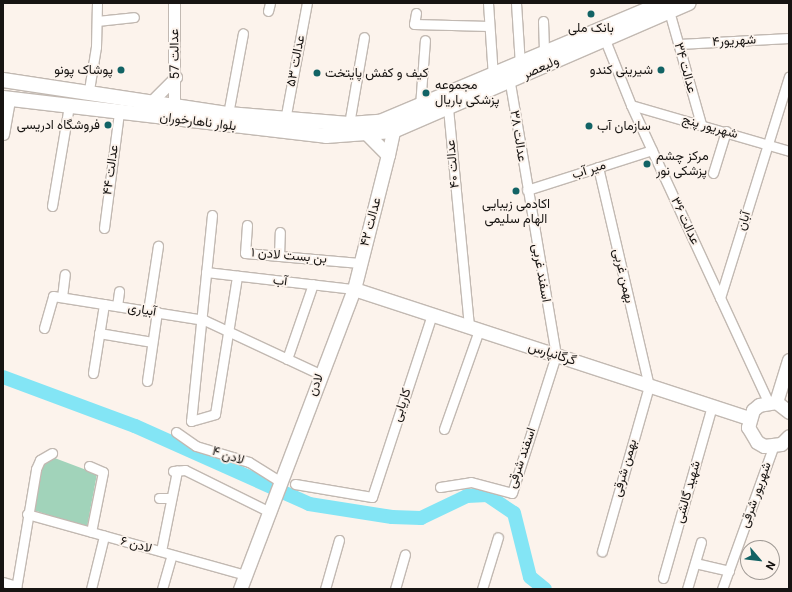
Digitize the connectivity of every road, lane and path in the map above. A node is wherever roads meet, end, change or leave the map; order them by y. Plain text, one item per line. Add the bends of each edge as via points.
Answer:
1 (97, 3) edge
2 (174, 3) edge
3 (307, 3) edge
4 (488, 3) edge
5 (516, 3) edge
6 (689, 3) edge
7 (649, 6) edge
8 (666, 7) edge
9 (416, 13) dead end
10 (134, 17) dead end
11 (97, 21) junction
12 (543, 21) dead end
13 (489, 26) junction
14 (243, 33) dead end
15 (603, 34) junction
16 (364, 37) dead end
17 (789, 38) edge
18 (426, 40) dead end
19 (679, 44) junction
20 (544, 55) junction
21 (520, 65) junction
22 (176, 76) junction
23 (492, 76) junction
24 (789, 77) edge
25 (3, 80) edge
26 (510, 82) junction
27 (89, 90) junction
28 (6, 98) edge
29 (152, 101) junction
30 (631, 105) junction
31 (69, 106) junction
32 (420, 106) junction
33 (448, 108) junction
34 (119, 112) junction
35 (173, 112) junction
36 (228, 114) junction
37 (285, 120) junction
38 (380, 122) joint
39 (349, 124) junction
40 (701, 124) junction
41 (726, 131) junction
42 (393, 132) junction
43 (3, 134) edge
44 (368, 135) junction
45 (768, 144) junction
46 (652, 150) junction
47 (789, 151) edge
48 (388, 155) junction
49 (598, 167) junction
50 (713, 173) dead end
51 (527, 190) junction
52 (52, 206) dead end
53 (212, 215) dead end
54 (247, 225) dead end
55 (104, 228) dead end
56 (280, 232) dead end
57 (158, 246) dead end
58 (279, 256) junction
59 (360, 263) junction
60 (206, 272) junction
61 (65, 274) dead end
62 (237, 276) junction
63 (313, 284) junction
64 (354, 289) junction
65 (119, 291) dead end
66 (62, 297) junction
67 (720, 298) junction
68 (104, 304) junction
69 (117, 306) junction
70 (152, 312) junction
71 (432, 314) junction
72 (204, 320) junction
73 (44, 328) dead end
74 (474, 328) junction
75 (228, 332) junction
76 (99, 333) junction
77 (152, 342) junction
78 (556, 355) junction
79 (287, 359) junction
80 (789, 360) edge
81 (93, 373) dead end
82 (320, 374) junction
83 (147, 381) dead end
84 (649, 386) junction
85 (772, 402) junction
86 (712, 406) junction
87 (789, 412) edge
88 (749, 418) junction
89 (444, 429) dead end
90 (176, 432) dead end
91 (789, 436) edge
92 (773, 446) junction
93 (52, 453) dead end
94 (89, 466) dead end
95 (280, 481) junction
96 (295, 484) dead end
97 (440, 487) dead end
98 (159, 498) dead end
99 (171, 498) junction
100 (269, 508) junction
101 (27, 516) junction
102 (91, 532) junction
103 (104, 536) junction
104 (498, 537) dead end
105 (339, 540) dead end
106 (701, 542) dead end
107 (161, 551) junction
108 (602, 551) dead end
109 (405, 554) dead end
110 (172, 555) junction
111 (695, 563) junction
112 (728, 571) junction
113 (245, 575) junction
114 (663, 578) dead end
115 (3, 582) edge
116 (16, 588) edge
117 (90, 589) edge
118 (162, 589) edge
119 (240, 589) edge
120 (325, 589) edge
121 (395, 589) edge
122 (482, 589) edge
123 (687, 589) edge
124 (722, 589) edge

1 - 11 street
2 - 22 street, عدالت 57
3 - 37 street, عدالت ۵۳
4 - 13 street
5 - 21 street
6 - 8 main road, ولیعصر
7 - 8 main road, ولیعصر
7 - 15 main road, ولیعصر
8 - 15 main road, ولیعصر
8 - 19 street, عدالت ۳۴
9 - 13 street via 414,24
10 - 11 street
11 - 27 street
12 - 20 street
13 - 23 street
14 - 36 street
15 - 20 main road, ولیعصر
15 - 26 main road, ولیعصر
15 - 30 street, عدالت ۳۶
16 - 39 street
17 - 19 street, شهریور۴
18 - 32 street
19 - 40 street, عدالت ۳۴
20 - 21 main road, ولیعصر
21 - 23 main road, ولیعصر
22 - 29 street
22 - 35 street, عدالت 57
23 - 32 main road, ولیعصر
24 - 45 street, آبان
25 - 27 main road, بلوار ناهارخوران
26 - 33 main road, ولیعصر
26 - 51 street, عدالت ۳۸
27 - 29 main road, بلوار ناهارخوران
28 - 31 main road, بلوار ناهارخوران
28 - 43 street
29 - 35 main road, بلوار ناهارخوران
30 - 40 street, شهریور پنج
30 - 46 street, عدالت ۳۶
31 - 34 main road, بلوار ناهارخوران
31 - 52 street
32 - 38 main road, ولیعصر
33 - 42 main road, ولیعصر
33 - 74 street, عدالت ۴۰ via 458,219
34 - 35 main road, بلوار ناهارخوران
34 - 55 street, ۴۴ عدالت
35 - 36 main road, بلوار ناهارخوران
35 - 44 main road, بلوار ناهارخوران via 326,136
36 - 37 main road, بلوار ناهارخوران
37 - 39 main road, بلوار ناهارخوران
38 - 39 main road, بلوار ناهارخوران
40 - 41 street, شهریور پنج
41 - 45 street, شهریور پنج
41 - 50 street
42 - 44 main road, بلوار ناهارخوران
42 - 48 main road, عدالت ۴۲
44 - 48 main road
45 - 47 street, شهریور پنج
45 - 67 street, آبان
46 - 49 street, میر آب
46 - 67 street, عدالت ۳۶
48 - 59 main road, عدالت ۴۲
49 - 51 street, میر آب
49 - 84 street, بهمن غربی
51 - 78 street, اسفند غربی
53 - 60 street
54 - 58 street, ۱ بن بست لادن via 246,253
56 - 58 street
57 - 70 street
58 - 59 street, ۱ بن بست لادن
59 - 64 main road, عدالت ۴۲
60 - 62 street, آب
60 - 72 street
61 - 66 street
62 - 63 street, آب
62 - 75 street
63 - 64 street, آب
63 - 79 street
64 - 71 main road, گرگانپارس
64 - 82 main road, لادن
65 - 69 street
66 - 68 street, آبیاری
66 - 73 street, آبیاری via 53,296
67 - 85 street, عدالت ۳۶
68 - 69 street, آبیاری
68 - 76 street
69 - 70 street, آبیاری
70 - 72 street, آبیاری
70 - 77 street
71 - 74 main road, گرگانپارس
71 - 96 street, کاریابی via 372,496
72 - 75 street, آبیاری
72 - 75 street via 191,420 215,414
74 - 78 main road, گرگانپارس
74 - 89 street
75 - 79 street, آبیاری
76 - 77 street
76 - 81 street
77 - 83 street
78 - 84 main road, گرگانپارس
78 - 97 street, اسفند شرقی via 512,494 471,482
79 - 82 street, آبیاری
80 - 85 main road
82 - 95 main road, لادن
84 - 86 main road, گرگانپارس
84 - 108 street, بهمن شرقی
85 - 87 main road
85 - 88 main road via 756,408
86 - 88 main road, گرگانپارس
86 - 114 street, شهید گالشی
88 - 92 main road via 748,427 757,442
90 - 95 street, ۴ لادن via 196,446 249,462
91 - 92 main road
92 - 112 street, شهریور شرقی
93 - 101 street via 40,460 36,469
94 - 102 street via 103,472
95 - 100 main road, لادن
98 - 99 street
99 - 100 street via 175,471 185,470
99 - 107 street
100 - 113 main road
101 - 102 street, ۶ لادن
101 - 116 street
102 - 103 street, ۶ لادن
103 - 107 street, ۶ لادن
103 - 117 street
104 - 122 street
105 - 120 street
106 - 111 street
107 - 110 street, ۶ لادن
109 - 121 street
110 - 113 street, ۶ لادن
110 - 118 street
111 - 112 street
111 - 123 street
112 - 124 street, شهریور شرقی
113 - 119 main road
115 - 116 street

